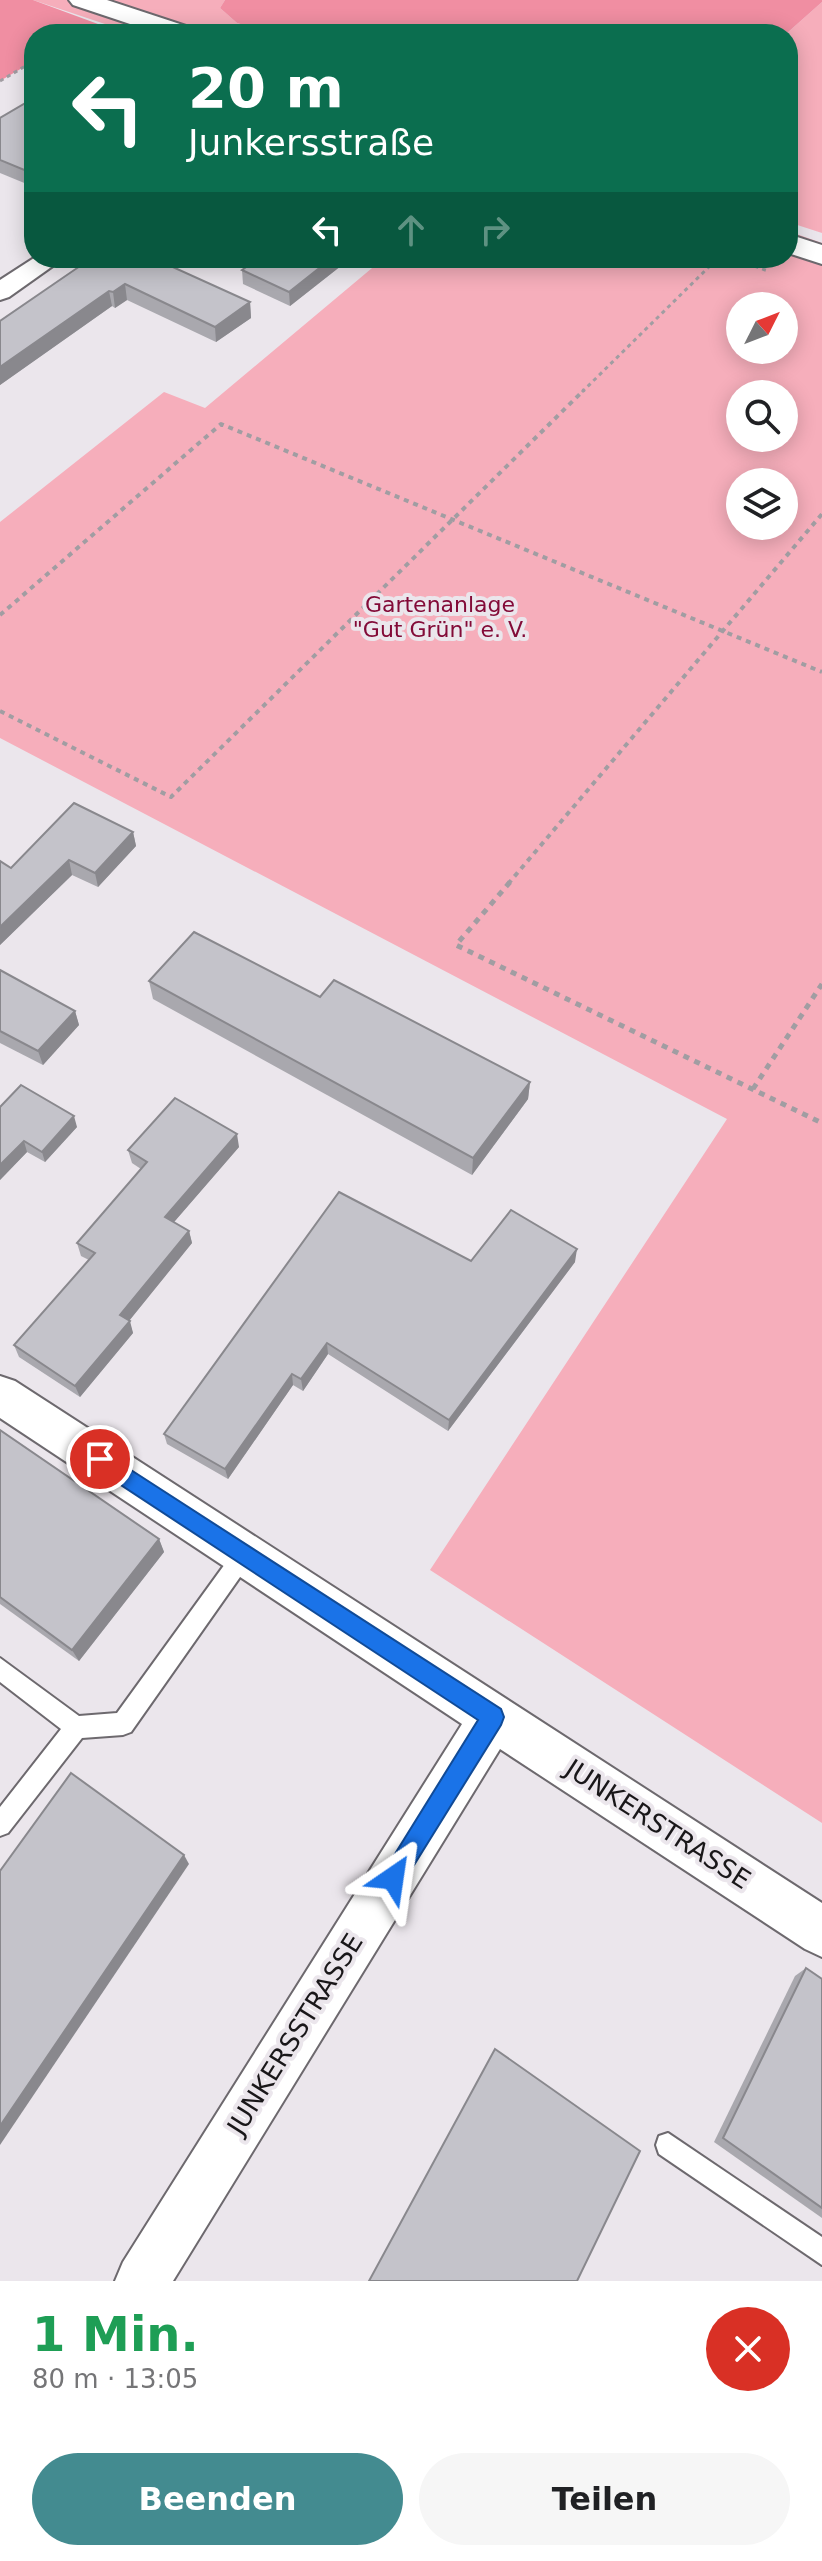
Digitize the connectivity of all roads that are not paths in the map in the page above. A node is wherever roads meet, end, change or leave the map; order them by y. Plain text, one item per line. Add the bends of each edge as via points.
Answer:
1 (82, 0) edge
2 (155, 24) edge
3 (798, 247) edge
4 (822, 255) edge
5 (36, 268) edge
6 (0, 292) edge
7 (0, 1395) edge
8 (245, 1553) junction
9 (0, 1669) edge
10 (493, 1717) junction
11 (76, 1727) junction
12 (0, 1825) edge
13 (822, 1932) edge
14 (668, 2145) dead end
15 (822, 2252) edge
16 (142, 2281) edge

1 - 2 street
3 - 4 street
5 - 6 street
7 - 8 street
8 - 10 street
8 - 11 lane via 123,1724
9 - 11 lane
10 - 13 street, JUNKERSTRASSE
10 - 16 street, JUNKERSSTRASSE
11 - 12 lane
14 - 15 lane

